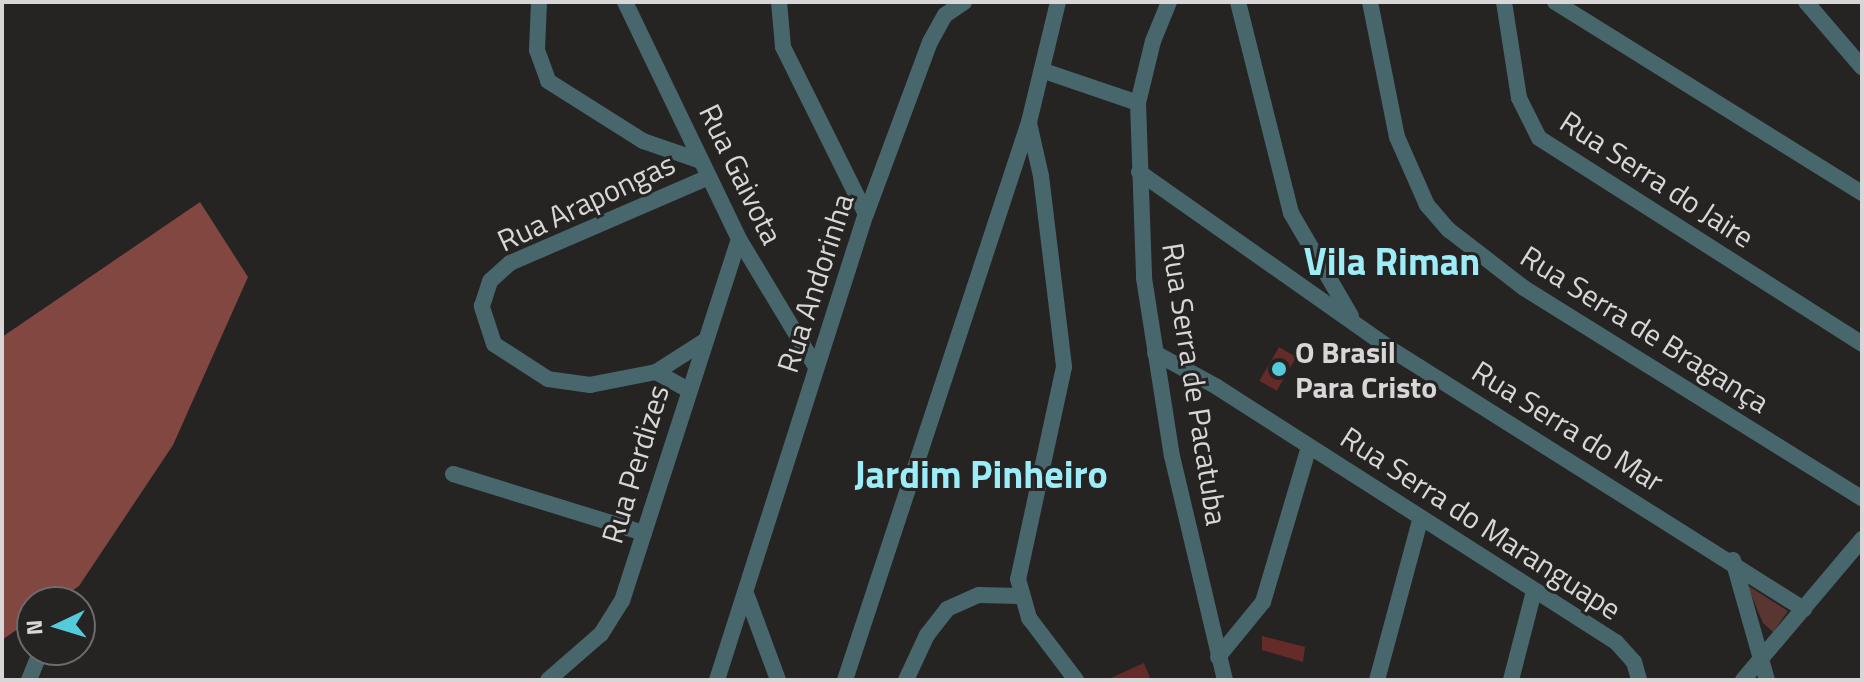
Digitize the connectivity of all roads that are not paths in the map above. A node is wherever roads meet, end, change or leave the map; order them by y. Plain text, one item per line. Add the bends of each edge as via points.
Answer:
1 (539, 2) edge
2 (625, 2) edge
3 (779, 2) edge
4 (964, 2) edge
5 (1058, 2) edge
6 (1169, 2) edge
7 (1238, 2) edge
8 (1370, 2) edge
9 (1504, 2) edge
10 (1555, 2) edge
11 (1806, 2) edge
12 (1862, 67) edge
13 (1044, 71) junction
14 (1138, 103) junction
15 (1029, 122) junction
16 (701, 161) junction
17 (1139, 172) junction
18 (709, 177) junction
19 (1862, 193) edge
20 (866, 214) junction
21 (739, 239) junction
22 (1356, 324) junction
23 (703, 342) junction
24 (1862, 344) edge
25 (1155, 353) junction
26 (816, 367) junction
27 (656, 372) junction
28 (687, 389) junction
29 (1309, 447) junction
30 (453, 474) dead end
31 (1862, 498) edge
32 (1420, 521) junction
33 (644, 533) junction
34 (1862, 539) edge
35 (1733, 560) junction
36 (1534, 591) junction
37 (747, 596) junction
38 (1020, 596) junction
39 (1804, 609) junction
40 (1218, 657) junction
41 (1763, 658) junction
42 (548, 680) edge
43 (717, 680) edge
44 (778, 680) edge
45 (845, 680) edge
46 (906, 680) edge
47 (1076, 680) edge
48 (1225, 680) edge
49 (1377, 680) edge
50 (1511, 680) edge
51 (1639, 680) edge
52 (1743, 680) edge
53 (1767, 680) edge

1 - 16 street via 537,50 548,81 643,141
2 - 16 street, Rua Gaivota
3 - 20 street via 783,47
4 - 20 street, Rua Andorinha via 945,15 930,42
5 - 13 street
6 - 14 street, Rua Serra de Pacatuba
7 - 22 street via 1291,213
8 - 31 street, Rua Serra de Bragança via 1397,137 1422,195 1449,230 1524,288
9 - 24 street, Rua Serra do Jaire via 1519,98 1539,138
10 - 19 street
11 - 12 street
13 - 14 street
13 - 15 street
14 - 17 street, Rua Serra de Pacatuba
15 - 38 street via 1041,176 1064,367 1060,402 1019,560
15 - 45 street
16 - 18 street, Rua Gaivota
17 - 22 street, Rua Serra do Mar
17 - 25 street, Rua Serra de Pacatuba via 1144,278
18 - 21 street, Rua Gaivota
18 - 27 street, Rua Arapongas via 510,263 490,281 482,306 494,344 548,379 590,385
20 - 26 street, Rua Andorinha
21 - 23 street, Rua Perdizes
21 - 26 street, Rua Gaivota
22 - 35 street, Rua Serra do Mar
23 - 27 street, Rua Arapongas
23 - 28 street, Rua Perdizes
25 - 29 street, Rua Serra do Maranguape
25 - 40 street, Rua Serra de Pacatuba via 1172,456
26 - 37 street, Rua Andorinha
27 - 28 street
28 - 33 street, Rua Perdizes
29 - 32 street, Rua Serra do Maranguape
29 - 40 street via 1263,602
30 - 33 street
32 - 36 street, Rua Serra do Maranguape
32 - 49 street
33 - 42 street, Rua Perdizes via 611,621
34 - 39 street
35 - 39 street, Rua Serra do Mar
35 - 41 street
36 - 50 street
36 - 51 street, Rua Serra do Maranguape via 1616,642 1634,662
37 - 43 street, Rua Andorinha
37 - 44 street
38 - 46 street via 979,595 947,609 927,635
38 - 47 street
39 - 41 street
40 - 48 street, Rua Serra de Pacatuba
41 - 52 street
41 - 53 street

